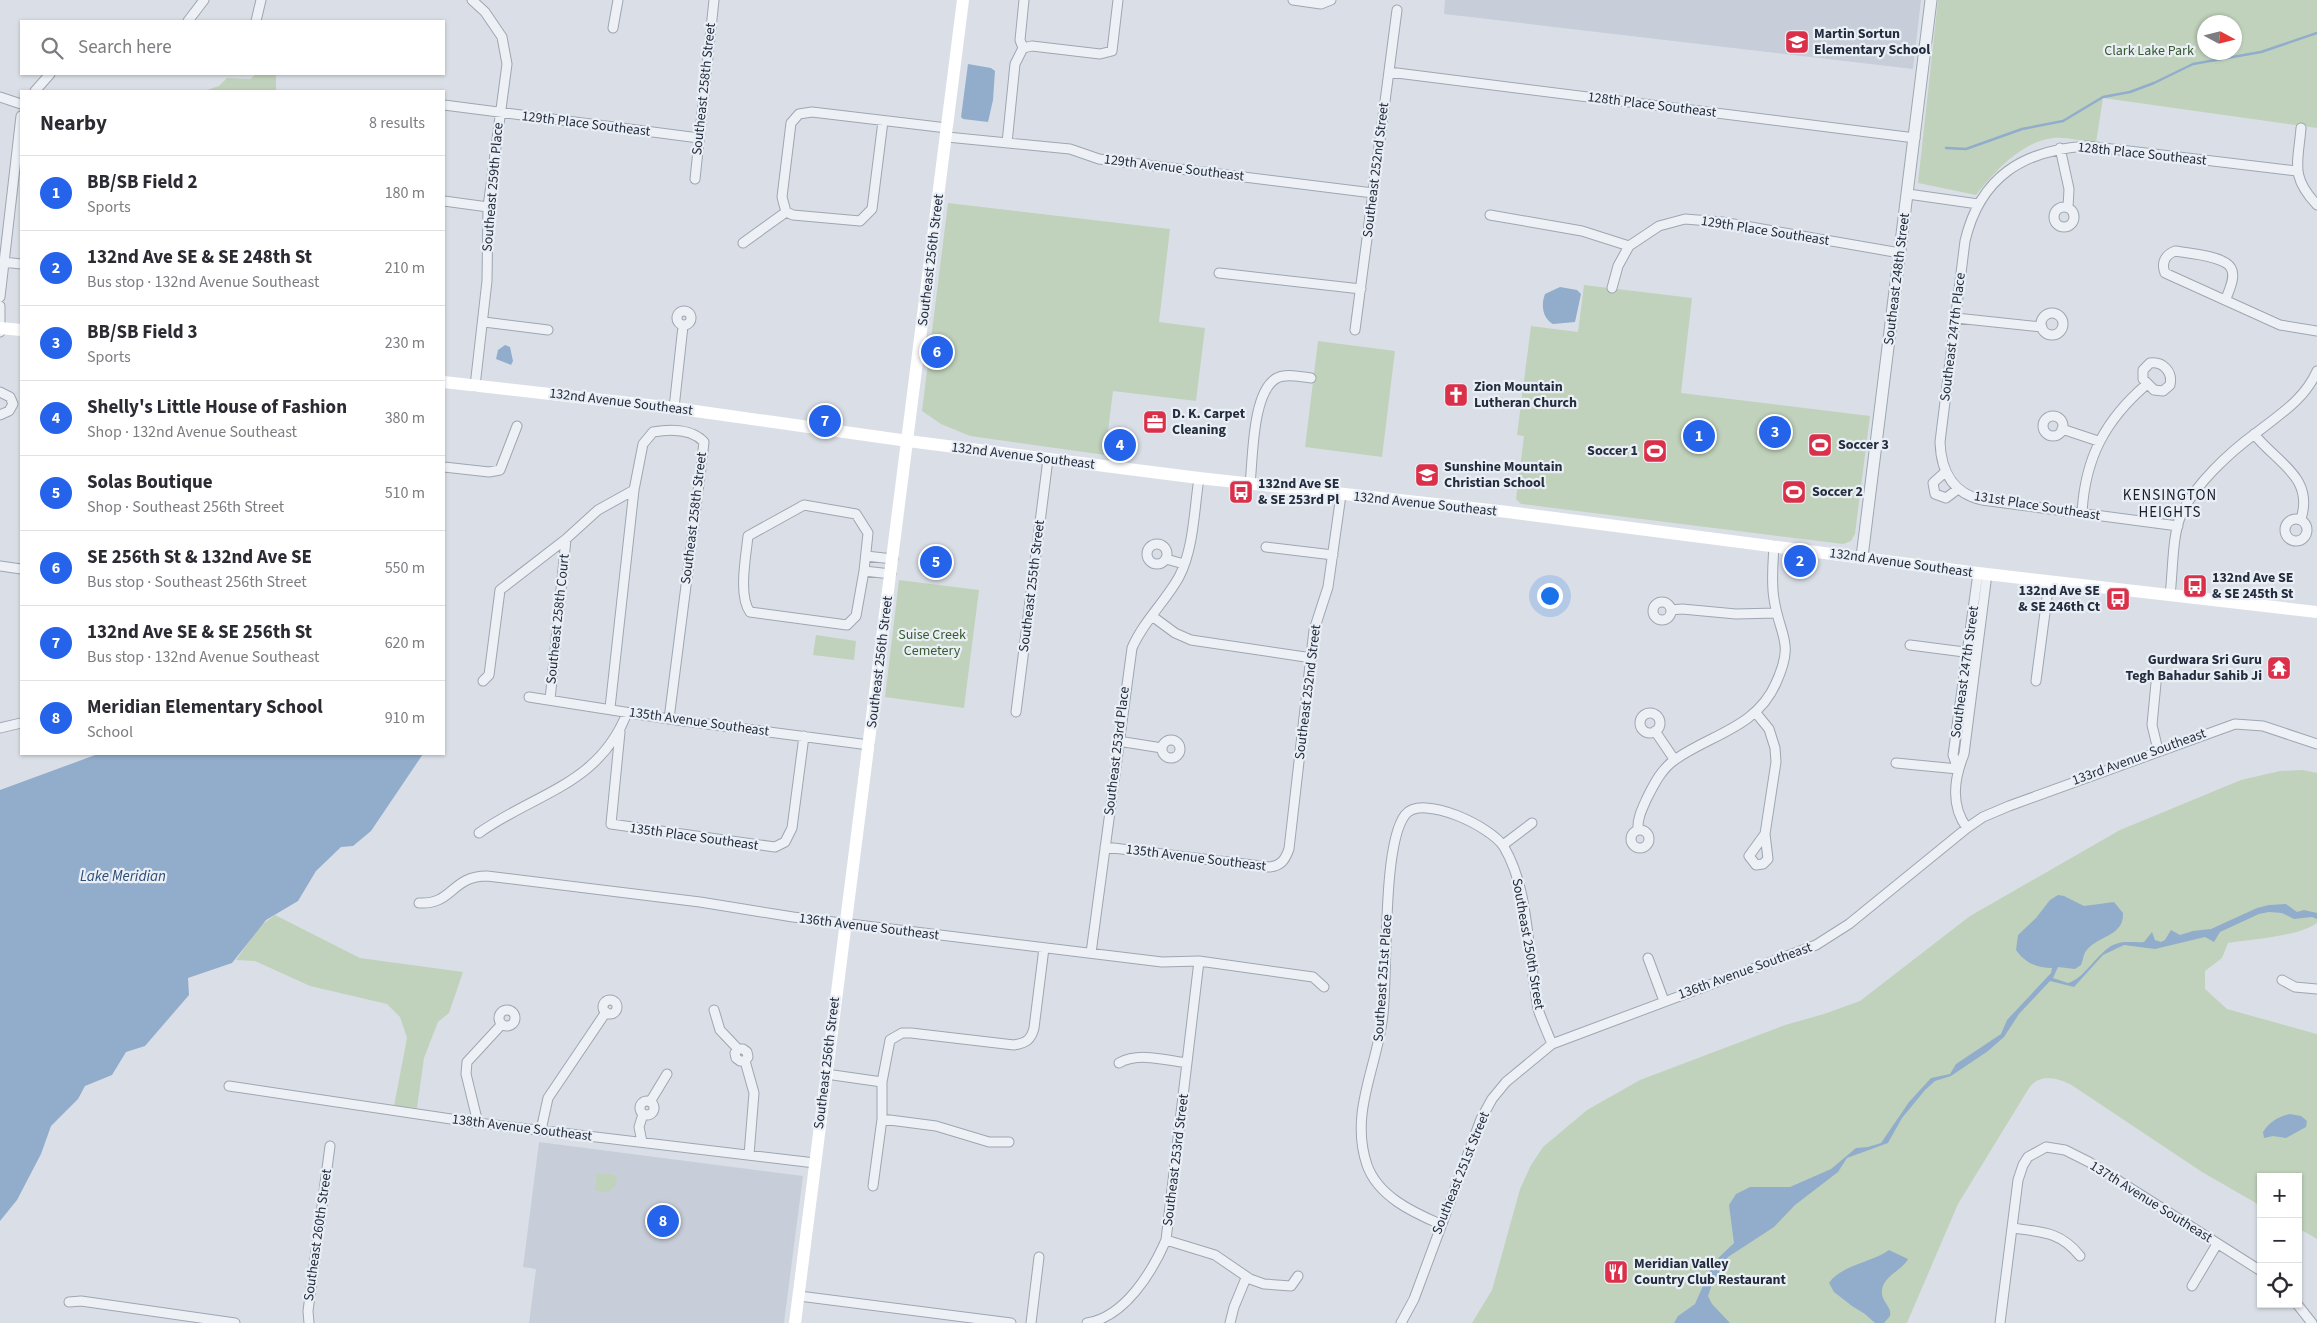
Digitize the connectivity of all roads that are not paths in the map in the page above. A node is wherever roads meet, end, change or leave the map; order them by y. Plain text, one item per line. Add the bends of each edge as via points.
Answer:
1 (204, 0) edge
2 (261, 0) edge
3 (472, 0) edge
4 (618, 0) edge
5 (714, 0) edge
6 (962, 0) edge
7 (1024, 0) edge
8 (1118, 0) edge
9 (1293, 0) edge
10 (1331, 0) edge
11 (1930, 0) edge
12 (1397, 10) dead end
13 (189, 20) edge
14 (256, 20) edge
15 (613, 28) dead end
16 (1023, 48) junction
17 (1389, 72) junction
18 (49, 75) edge
19 (36, 90) edge
20 (0, 97) edge
21 (20, 104) edge
22 (445, 105) edge
23 (500, 112) junction
24 (883, 121) junction
25 (20, 124) edge
26 (2301, 128) dead end
27 (947, 133) junction
28 (699, 138) junction
29 (1915, 138) junction
30 (1007, 143) junction
31 (2060, 148) junction
32 (2297, 171) junction
33 (695, 179) dead end
34 (1373, 194) junction
35 (1908, 194) junction
36 (2314, 195) edge
37 (445, 201) edge
38 (1978, 204) junction
39 (2317, 205) edge
40 (488, 207) junction
41 (2068, 208) dead end
42 (786, 212) junction
43 (1490, 215) dead end
44 (743, 243) dead end
45 (1629, 246) junction
46 (1900, 253) junction
47 (3, 262) junction
48 (20, 264) edge
49 (1219, 273) dead end
50 (1612, 288) dead end
51 (1361, 289) junction
52 (0, 297) edge
53 (2226, 299) junction
54 (0, 306) edge
55 (1956, 318) junction
56 (484, 322) junction
57 (684, 326) dead end
58 (0, 328) edge
59 (2042, 328) dead end
60 (20, 330) edge
61 (548, 330) dead end
62 (1356, 330) dead end
63 (2317, 331) edge
64 (0, 332) edge
65 (2317, 371) edge
66 (1311, 378) dead end
67 (445, 382) edge
68 (2147, 384) dead end
69 (475, 386) junction
70 (0, 392) edge
71 (674, 408) junction
72 (0, 415) edge
73 (517, 426) dead end
74 (2062, 429) dead end
75 (2254, 434) junction
76 (908, 441) junction
77 (2098, 441) junction
78 (1048, 459) junction
79 (445, 467) edge
80 (1947, 476) junction
81 (1199, 478) junction
82 (1250, 484) junction
83 (1958, 488) junction
84 (634, 490) junction
85 (1341, 494) junction
86 (2082, 513) junction
87 (2301, 520) dead end
88 (2178, 526) junction
89 (566, 538) junction
90 (1774, 546) junction
91 (1266, 547) dead end
92 (1333, 555) junction
93 (866, 556) junction
94 (1862, 557) junction
95 (893, 559) junction
96 (1166, 559) dead end
97 (1184, 564) junction
98 (0, 566) edge
99 (20, 570) edge
100 (864, 570) junction
101 (891, 574) junction
102 (1982, 574) junction
103 (2049, 582) junction
104 (2170, 595) junction
105 (1671, 610) dead end
106 (1776, 612) junction
107 (2317, 612) edge
108 (1152, 616) junction
109 (1910, 645) dead end
110 (1972, 653) junction
111 (1312, 658) junction
112 (483, 681) dead end
113 (2036, 681) dead end
114 (2156, 683) dead end
115 (529, 697) dead end
116 (550, 700) junction
117 (610, 708) junction
118 (1016, 712) dead end
119 (627, 713) junction
120 (1756, 713) junction
121 (669, 719) junction
122 (20, 723) edge
123 (0, 728) edge
124 (1655, 731) dead end
125 (620, 732) junction
126 (804, 736) junction
127 (1118, 741) junction
128 (2317, 744) edge
129 (869, 745) junction
130 (1162, 748) dead end
131 (2158, 750) junction
132 (1674, 759) junction
133 (1896, 763) dead end
134 (1958, 769) junction
135 (1532, 823) dead end
136 (1967, 828) junction
137 (1638, 830) dead end
138 (479, 833) dead end
139 (1764, 834) dead end
140 (1503, 845) junction
141 (1105, 847) junction
142 (1284, 860) joint
143 (418, 903) dead end
144 (845, 924) junction
145 (1044, 948) junction
146 (1091, 953) junction
147 (1648, 958) dead end
148 (1199, 961) junction
149 (2282, 980) dead end
150 (1324, 987) dead end
151 (2317, 988) edge
152 (1664, 1001) junction
153 (714, 1010) dead end
154 (606, 1012) dead end
155 (502, 1024) dead end
156 (1552, 1044) junction
157 (1119, 1063) dead end
158 (1187, 1063) junction
159 (667, 1074) dead end
160 (826, 1074) junction
161 (882, 1082) junction
162 (229, 1086) dead end
163 (882, 1119) junction
164 (478, 1124) junction
165 (542, 1130) junction
166 (642, 1142) junction
167 (1009, 1142) dead end
168 (330, 1146) dead end
169 (749, 1155) junction
170 (815, 1163) junction
171 (873, 1186) dead end
172 (1440, 1224) junction
173 (2012, 1228) junction
174 (1166, 1240) junction
175 (2217, 1244) junction
176 (2080, 1256) dead end
177 (1039, 1257) dead end
178 (2257, 1269) edge
179 (1298, 1276) dead end
180 (1246, 1278) junction
181 (2192, 1286) dead end
182 (799, 1296) junction
183 (69, 1302) dead end
184 (2300, 1308) edge
185 (235, 1323) edge
186 (309, 1323) edge
187 (795, 1323) edge
188 (1011, 1323) edge
189 (1031, 1323) edge
190 (1087, 1323) edge
191 (1230, 1323) edge
192 (1401, 1323) edge
193 (2000, 1323) edge
194 (2312, 1323) edge

1 - 13 street
2 - 14 street
3 - 23 street, Southeast 259th Place via 496,25 506,51
4 - 15 street
5 - 28 street, Southeast 258th Street
6 - 27 main road, Southeast 256th Street
7 - 16 street via 1020,40
8 - 16 street via 1112,51 1100,54 1032,46
9 - 10 street via 1321,4
11 - 29 street, Southeast 248th Street
12 - 17 street, Southeast 252nd Street
16 - 30 street via 1015,64
17 - 29 street, 128th Place Southeast
17 - 34 street, Southeast 252nd Street
18 - 19 street
20 - 21 street
22 - 23 street, 129th Place Southeast
23 - 28 street, 129th Place Southeast
23 - 40 street, Southeast 259th Place
24 - 27 street, 129th Avenue Southeast
24 - 42 street via 872,209 864,219 854,222
24 - 42 street, 129th Avenue Southeast via 812,112 798,114 791,122 782,197
25 - 47 street
26 - 32 street
27 - 30 street, 129th Avenue Southeast
27 - 76 main road, Southeast 256th Street
28 - 33 street, Southeast 258th Street
29 - 35 street, Southeast 248th Street
30 - 34 street, 129th Avenue Southeast via 1070,149 1099,159
31 - 32 street, 128th Place Southeast via 2087,146
31 - 38 street, 128th Place Southeast via 2027,158 2007,171
31 - 41 street via 2070,189
32 - 36 street via 2302,187
34 - 51 street, Southeast 252nd Street
35 - 38 street
35 - 46 street, Southeast 248th Street
36 - 39 street
37 - 40 street
38 - 55 street, Southeast 247th Place via 1969,222 1965,241
40 - 56 street, Southeast 259th Place
42 - 44 street
43 - 45 street via 1582,230
45 - 46 street, 129th Place Southeast via 1659,226 1685,219 1722,222
45 - 50 street via 1618,266
46 - 94 street, Southeast 248th Street
47 - 48 street
47 - 52 street
49 - 51 street
51 - 62 street, Southeast 252nd Street
53 - 53 street via 2232,274 2231,267 2224,262 2175,251 2165,258 2165,273
53 - 63 street via 2280,325
54 - 58 street
55 - 59 street
55 - 80 street, Southeast 247th Place via 1940,442
56 - 61 street
56 - 69 street, Southeast 259th Place
57 - 71 street
58 - 60 main road
58 - 64 street
65 - 75 street via 2310,386 2291,408
66 - 82 street via 1276,378 1260,399
67 - 69 main road, 132nd Avenue Southeast
68 - 77 street via 2126,404
69 - 71 main road, 132nd Avenue Southeast
70 - 72 street via 10,397 13,404 9,411
71 - 76 main road, 132nd Avenue Southeast
73 - 79 street via 500,470 489,472
74 - 77 street
75 - 87 street via 2267,451 2300,481 2305,494
75 - 88 street via 2197,490
76 - 78 main road, 132nd Avenue Southeast
76 - 95 main road, Southeast 256th Street
77 - 86 street via 2083,492
78 - 81 main road, 132nd Avenue Southeast
78 - 118 street, Southeast 255th Street
80 - 83 street, 131st Place Southeast
80 - 83 street, 131st Place Southeast via 1933,484 1935,494 1946,498
81 - 82 main road, 132nd Avenue Southeast
81 - 97 street, Southeast 253rd Place
82 - 85 main road, 132nd Avenue Southeast
83 - 86 street, 131st Place Southeast via 1982,500
84 - 89 street via 598,510
84 - 117 street, Southeast 258th Street
84 - 121 street, Southeast 258th Street via 643,444 654,432 667,430 697,435 704,442
85 - 90 main road, 132nd Avenue Southeast
85 - 92 street, Southeast 252nd Street
86 - 88 street, 131st Place Southeast
88 - 104 street
89 - 112 street via 500,590 489,675
89 - 116 street, Southeast 258th Court
90 - 94 main road, 132nd Avenue Southeast
90 - 106 street via 1771,584
91 - 92 street
92 - 111 street, Southeast 252nd Street via 1328,587 1316,619
93 - 95 street
93 - 100 street
93 - 100 street via 868,533 856,514 804,506 748,536 746,606 750,612 847,625 856,616
94 - 102 main road, 132nd Avenue Southeast
95 - 101 main road, Southeast 256th Street
96 - 97 street
97 - 108 street, Southeast 253rd Place
98 - 99 street
100 - 101 street
101 - 129 main road, Southeast 256th Street
102 - 103 main road, 132nd Avenue Southeast
102 - 110 street, Southeast 247th Street
103 - 104 main road, 132nd Avenue Southeast
103 - 113 street
104 - 107 main road, 132nd Avenue Southeast
105 - 106 street via 1744,615
106 - 120 street via 1785,637 1783,666 1775,686
108 - 111 street via 1191,640
108 - 127 street, Southeast 253rd Place via 1132,648
109 - 110 street
110 - 134 street, Southeast 247th Street via 1964,754
111 - 142 street, Southeast 252nd Street via 1289,849
114 - 131 street via 2152,725
115 - 116 street, 135th Avenue Southeast
116 - 117 street, 135th Avenue Southeast
117 - 119 street, 135th Avenue Southeast
119 - 121 street, 135th Avenue Southeast
119 - 125 street
120 - 132 street via 1742,724
120 - 139 street via 1769,729 1776,762
121 - 126 street, 135th Avenue Southeast
122 - 123 street
124 - 132 street
125 - 126 street, 135th Place Southeast via 611,824 775,847 790,836
125 - 138 street via 574,780 498,819
126 - 129 street, 135th Avenue Southeast
127 - 130 street
127 - 141 street, Southeast 253rd Place
128 - 131 street, 133rd Avenue Southeast via 2263,726 2242,723 2217,728
129 - 144 main road, Southeast 256th Street
131 - 136 street, 133rd Avenue Southeast via 2008,806
132 - 137 street via 1656,780 1637,822
133 - 134 street
134 - 136 street, Southeast 247th Street via 1956,808
135 - 140 street
136 - 152 street, 136th Avenue Southeast via 1849,924 1816,945
140 - 156 street, Southeast 250th Street via 1515,872 1523,904 1539,1011
140 - 172 street, Southeast 251st Place via 1462,816 1426,809 1406,813 1396,836 1389,884 1384,1012 1380,1042 1362,1104 1360,1129 1368,1168 1379,1184 1395,1201
141 - 142 street, 135th Avenue Southeast via 1269,867
141 - 146 street, Southeast 253rd Place
143 - 144 street, 136th Avenue Southeast via 438,902 467,878 487,876 700,902
144 - 145 street, 136th Avenue Southeast
144 - 160 main road, Southeast 256th Street
145 - 146 street, 136th Avenue Southeast
145 - 161 street via 1034,1028 1025,1043 1014,1045 911,1032 895,1036 888,1046
146 - 148 street, 136th Avenue Southeast via 1162,962
147 - 152 street
148 - 150 street, 136th Avenue Southeast via 1313,977
148 - 158 street, Southeast 253rd Street
149 - 151 street via 2295,987
152 - 156 street, 136th Avenue Southeast
153 - 169 street via 720,1030 738,1049 736,1058 745,1061 754,1094
154 - 165 street via 548,1098
155 - 164 street via 467,1062 466,1074
156 - 172 street, Southeast 251st Street via 1492,1099 1480,1119
157 - 158 street via 1144,1058
158 - 174 street, Southeast 253rd Street
159 - 166 street via 650,1102 654,1106 653,1111 644,1114 639,1127
160 - 161 street
160 - 170 main road, Southeast 256th Street
161 - 163 street
162 - 164 street, 138th Avenue Southeast
163 - 167 street via 936,1126 989,1142
163 - 171 street
164 - 165 street, 138th Avenue Southeast
165 - 166 street, 138th Avenue Southeast
166 - 169 street, 138th Avenue Southeast
168 - 186 street, Southeast 260th Street
169 - 170 street, 138th Avenue Southeast
170 - 182 main road, Southeast 256th Street
172 - 192 street, Southeast 251st Street via 1417,1292
173 - 175 street, 137th Avenue Southeast via 2018,1180 2028,1157 2037,1150 2054,1147 2076,1155
173 - 176 street via 2060,1237 2070,1243
173 - 193 street
174 - 180 street via 1215,1255
174 - 190 street, Southeast 253rd Street via 1131,1296 1110,1313
175 - 178 street, 137th Avenue Southeast
175 - 181 street
177 - 189 street
179 - 180 street via 1294,1284 1286,1287
180 - 191 street
182 - 187 main road, Southeast 256th Street
182 - 188 street
183 - 185 street
184 - 194 street

